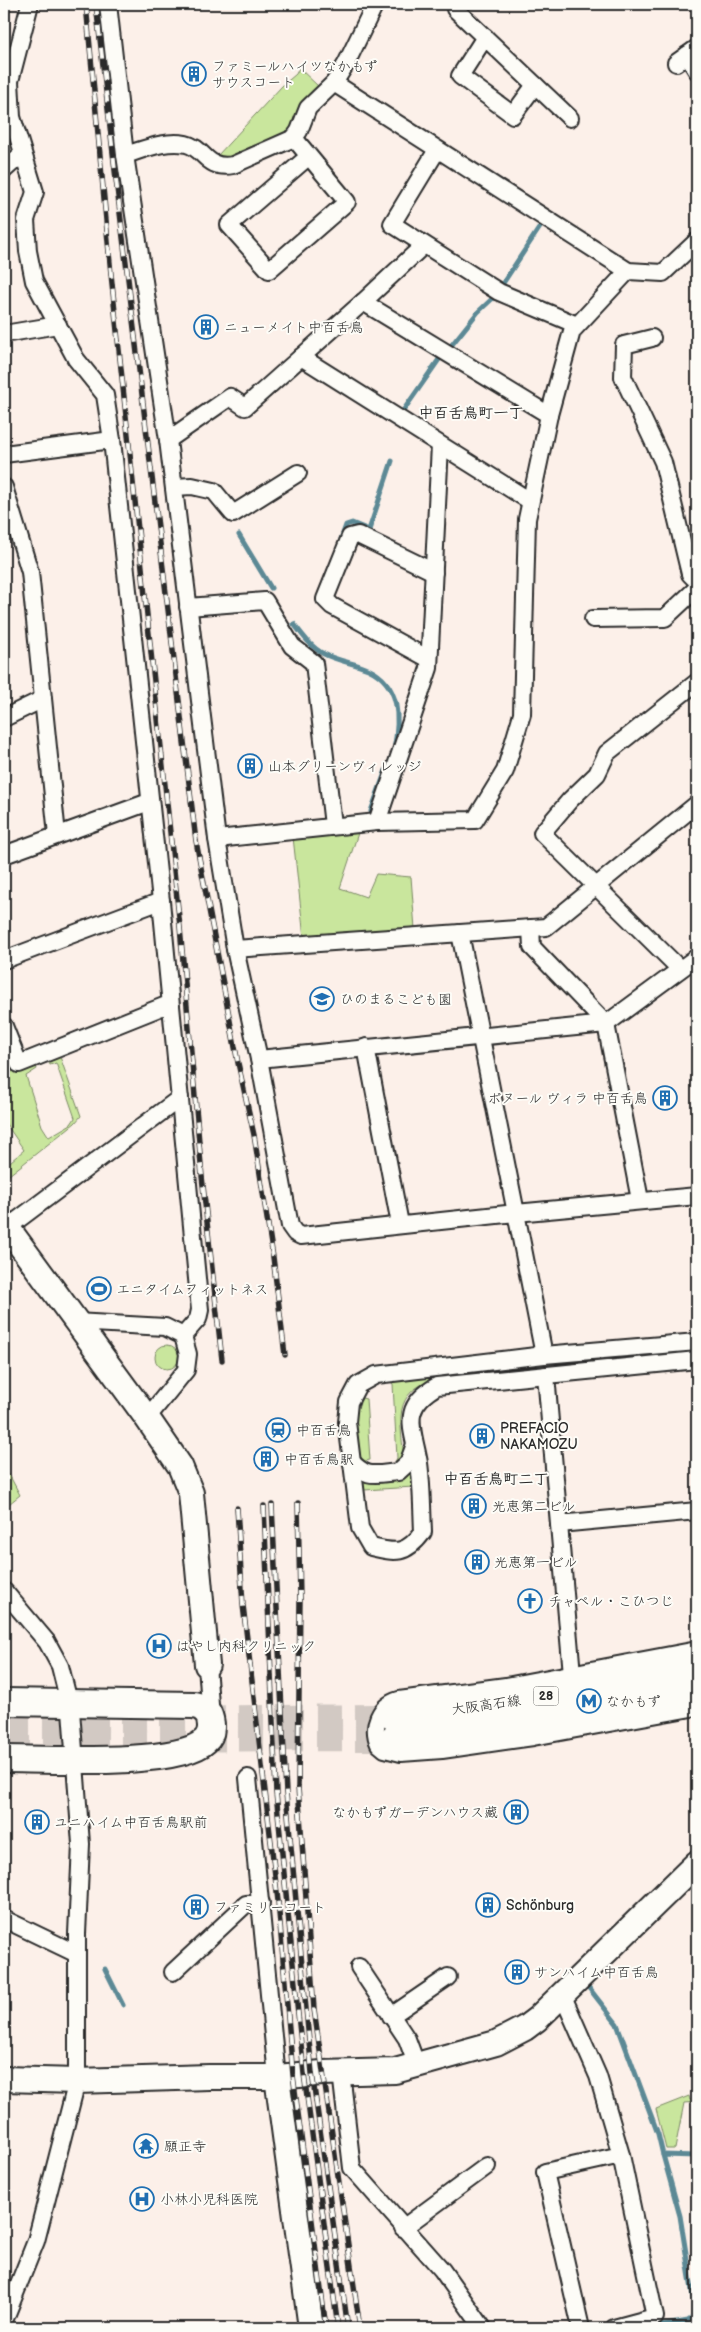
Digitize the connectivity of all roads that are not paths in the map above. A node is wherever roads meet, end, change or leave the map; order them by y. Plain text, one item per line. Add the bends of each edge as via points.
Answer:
1 (30, 4) edge
2 (108, 4) edge
3 (375, 4) edge
4 (459, 4) edge
5 (485, 37) junction
6 (687, 55) edge
7 (697, 71) edge
8 (334, 83) junction
9 (535, 85) junction
10 (570, 118) dead end
11 (294, 138) junction
12 (437, 150) junction
13 (22, 154) junction
14 (125, 155) junction
15 (308, 157) junction
16 (4, 170) edge
17 (697, 241) edge
18 (424, 245) junction
19 (628, 271) junction
20 (363, 302) junction
21 (58, 325) junction
22 (577, 325) junction
23 (4, 334) edge
24 (652, 338) dead end
25 (302, 357) junction
26 (550, 415) junction
27 (112, 440) junction
28 (168, 440) junction
29 (440, 445) junction
30 (4, 454) edge
31 (298, 473) dead end
32 (4, 487) edge
33 (174, 487) junction
34 (530, 500) junction
35 (434, 572) junction
36 (697, 582) edge
37 (697, 588) edge
38 (188, 607) junction
39 (593, 620) dead end
40 (429, 659) junction
41 (697, 682) edge
42 (43, 699) junction
43 (4, 718) edge
44 (149, 802) junction
45 (697, 804) edge
46 (377, 822) junction
47 (332, 826) junction
48 (57, 835) junction
49 (217, 840) junction
50 (4, 855) edge
51 (595, 886) junction
52 (160, 901) junction
53 (531, 928) junction
54 (460, 933) junction
55 (234, 949) junction
56 (697, 957) edge
57 (4, 960) edge
58 (680, 969) junction
59 (169, 1004) junction
60 (606, 1024) junction
61 (4, 1026) edge
62 (481, 1037) junction
63 (366, 1048) junction
64 (259, 1058) junction
65 (180, 1098) junction
66 (697, 1196) edge
67 (640, 1200) junction
68 (516, 1212) junction
69 (400, 1224) junction
70 (5, 1225) edge
71 (75, 1322) junction
72 (183, 1336) junction
73 (697, 1342) edge
74 (544, 1355) junction
75 (697, 1360) edge
76 (546, 1375) junction
77 (147, 1418) junction
78 (414, 1447) junction
79 (351, 1461) junction
80 (697, 1511) edge
81 (559, 1524) junction
82 (4, 1591) edge
83 (697, 1650) edge
84 (207, 1665) junction
85 (697, 1669) edge
86 (572, 1674) junction
87 (697, 1691) edge
88 (4, 1702) edge
89 (69, 1702) junction
90 (174, 1704) junction
91 (697, 1707) edge
92 (211, 1726) junction
93 (4, 1759) edge
94 (76, 1760) junction
95 (248, 1778) dead end
96 (697, 1863) edge
97 (261, 1903) junction
98 (4, 1919) edge
99 (77, 1954) junction
100 (359, 1967) dead end
101 (173, 1972) dead end
102 (448, 1977) dead end
103 (562, 1994) junction
104 (391, 2016) junction
105 (417, 2066) junction
106 (341, 2072) junction
107 (277, 2078) junction
108 (4, 2079) edge
109 (77, 2081) junction
110 (621, 2155) junction
111 (487, 2166) dead end
112 (404, 2228) junction
113 (4, 2321) edge
114 (311, 2328) edge
115 (483, 2328) edge
116 (581, 2328) edge
117 (614, 2328) edge

1 - 13 street via 10,81 12,117
2 - 14 street
3 - 8 street
4 - 5 street via 455,9
5 - 9 street
5 - 9 street via 460,76 513,115
6 - 7 street
8 - 11 street via 308,108
8 - 12 street
9 - 10 street
11 - 14 street via 224,167 212,163 188,144 169,142
11 - 15 street
12 - 18 street via 392,224
12 - 19 street
13 - 16 street
13 - 21 street via 35,192 26,220 34,281
14 - 28 street
15 - 15 street via 229,225 269,270 347,202
17 - 19 street via 664,273
18 - 20 street
18 - 22 street via 498,292
19 - 22 street
20 - 25 street
20 - 26 street
21 - 23 street
21 - 27 street via 76,359 105,394
22 - 26 street via 572,331
24 - 36 street via 624,345 623,377 662,462 690,574
25 - 28 street via 245,407 230,397
25 - 29 street
26 - 34 street
27 - 30 street
27 - 44 street
28 - 33 street
29 - 34 street
29 - 35 street
31 - 33 street via 233,514 214,490
32 - 42 street via 30,572
33 - 38 street
34 - 46 street via 524,591 522,714 504,771 475,820
35 - 40 street
35 - 40 street via 358,535 350,537 325,599 332,606
37 - 39 street via 665,618
38 - 47 street via 265,601 292,646 314,663
38 - 49 street
40 - 46 street via 429,668
41 - 51 street via 607,753 597,774 542,833
42 - 43 street
42 - 48 street
44 - 48 street
44 - 52 street
45 - 51 street
46 - 47 street
47 - 49 street
48 - 50 street
49 - 55 street
51 - 53 street via 546,926
51 - 58 street
52 - 57 street
52 - 59 street
53 - 54 street
53 - 60 street via 532,947
54 - 55 street
54 - 62 street
55 - 64 street
56 - 58 street
58 - 60 street
59 - 61 street via 19,1064
59 - 65 street
60 - 62 street
60 - 67 street
62 - 63 street
62 - 68 street
63 - 64 street
63 - 69 street
64 - 69 street via 290,1226 295,1233 302,1236
65 - 70 street
65 - 72 street via 200,1310 198,1319
66 - 67 street
67 - 68 street
68 - 69 street
68 - 74 street
70 - 71 street
71 - 72 street via 165,1327
71 - 77 street
72 - 77 street via 188,1354 186,1370
73 - 74 street
74 - 79 street via 376,1375 358,1385 349,1402 347,1422
75 - 76 street
76 - 78 street via 437,1386 423,1394 414,1406 410,1421
76 - 81 street
77 - 84 street via 180,1466 191,1493
78 - 79 street via 408,1463 398,1472 361,1472
78 - 79 street via 423,1532 415,1544 394,1553 371,1548 360,1528
80 - 81 street
81 - 86 street
82 - 89 street via 48,1642 60,1666
83 - 86 street
84 - 90 street via 204,1684 198,1693 187,1701
84 - 92 street
85 - 87 main road, 大阪高石線 / 28 via 394,1728 501,1725
86 - 91 street via 474,1692 395,1701 384,1709 378,1719 378,1742 396,1752 442,1750
88 - 89 main road
89 - 90 main road
89 - 94 street
90 - 92 main road via 201,1707 208,1712
92 - 94 main road via 210,1735 202,1744 170,1754 148,1758
93 - 94 main road
94 - 99 street via 81,1844
95 - 97 street
96 - 103 street
97 - 101 street via 246,1904
97 - 107 street
98 - 99 street
99 - 109 street
100 - 104 street
102 - 104 street
103 - 105 street via 537,2019 496,2043
103 - 110 street via 598,2076
104 - 105 street via 407,2039
105 - 106 street
106 - 107 street
106 - 112 street via 352,2168
107 - 109 street via 210,2076
107 - 114 street
108 - 109 street
109 - 113 street via 36,2241
110 - 116 street via 545,2172
110 - 117 street via 655,2317
111 - 112 street
112 - 115 street via 442,2270

